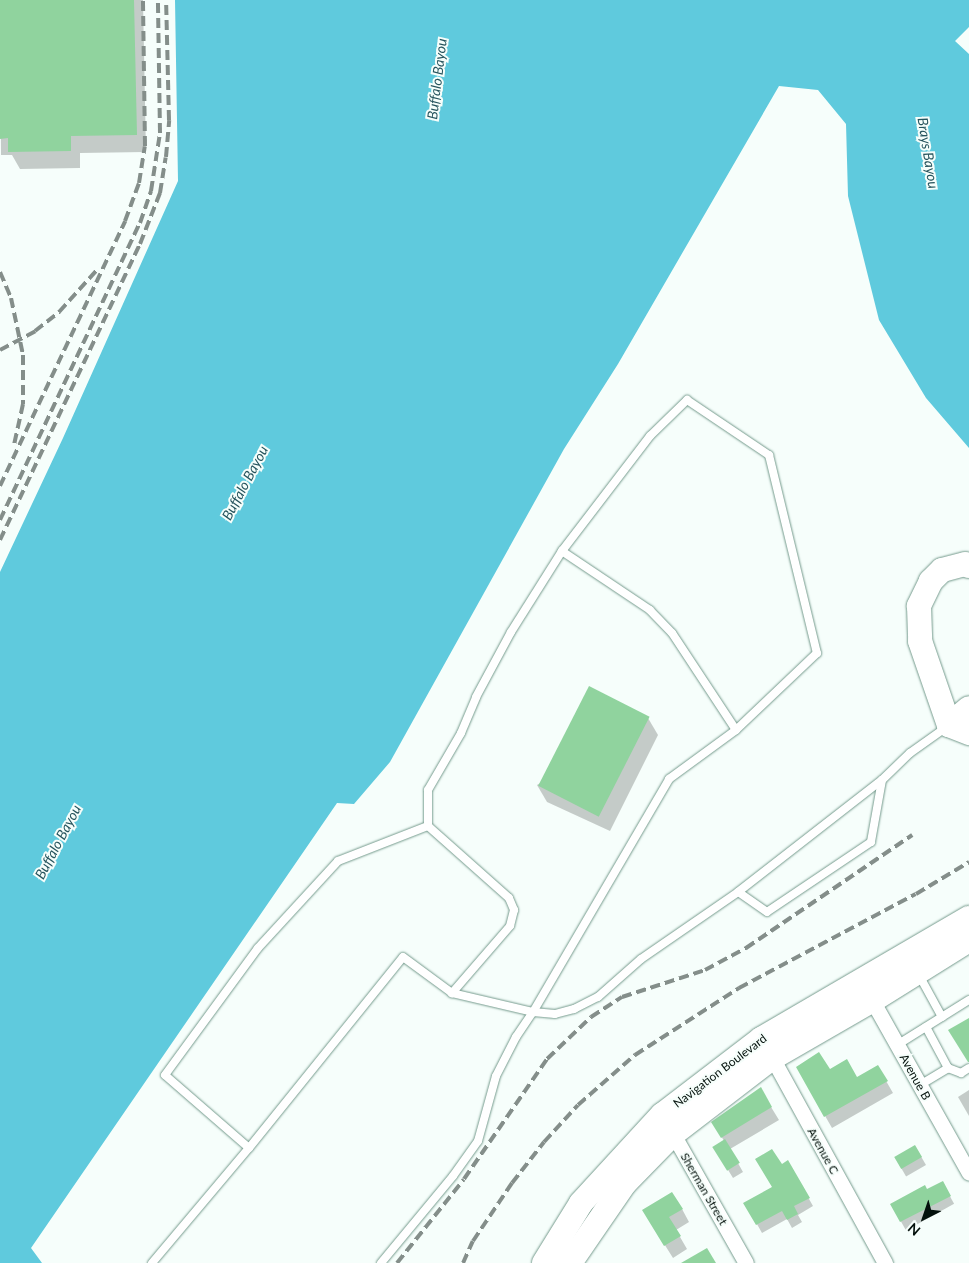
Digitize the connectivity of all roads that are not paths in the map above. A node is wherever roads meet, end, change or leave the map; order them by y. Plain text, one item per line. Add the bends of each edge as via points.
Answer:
1 (562, 551) junction
2 (969, 566) edge
3 (969, 708) edge
4 (959, 729) edge
5 (736, 730) junction
6 (882, 780) junction
7 (428, 826) junction
8 (738, 892) junction
9 (969, 918) edge
10 (969, 940) edge
11 (918, 972) junction
12 (867, 991) junction
13 (452, 993) junction
14 (969, 1000) edge
15 (533, 1012) junction
16 (942, 1017) junction
17 (926, 1027) junction
18 (897, 1045) junction
19 (767, 1049) junction
20 (948, 1068) junction
21 (969, 1068) edge
22 (920, 1086) junction
23 (667, 1124) junction
24 (249, 1148) junction
25 (969, 1173) edge
26 (545, 1262) edge
27 (152, 1263) edge
28 (380, 1263) edge
29 (570, 1263) edge
30 (746, 1263) edge
31 (885, 1263) edge

1 - 5 lane via 650,610 672,633
1 - 5 lane via 650,436 687,400 769,455 817,653
1 - 7 lane via 511,632 428,790
2 - 4 main road via 965,564 942,570 931,580 919,606 920,641
3 - 4 main road
4 - 6 lane via 910,753
5 - 15 lane via 669,780
6 - 8 lane
6 - 8 lane via 871,842 767,912
7 - 13 lane via 508,898 514,910 510,926
7 - 24 lane via 338,861 258,948 165,1075
8 - 15 lane via 641,959 598,997 555,1014
9 - 12 main road, Navigation Boulevard
10 - 11 main road, Navigation Boulevard
11 - 12 main road, Navigation Boulevard
11 - 16 lane
12 - 18 street, Avenue B
12 - 19 main road, Navigation Boulevard
13 - 15 lane
13 - 24 lane via 402,957
14 - 16 lane
15 - 28 lane via 496,1076 478,1141
16 - 17 lane
17 - 18 lane
17 - 20 lane
18 - 22 street, Avenue B
19 - 23 main road, Navigation Boulevard
19 - 31 street, Avenue C
20 - 21 lane via 961,1073
20 - 22 lane
22 - 25 street, Avenue B
23 - 26 main road, Navigation Boulevard via 581,1203
23 - 29 main road, Navigation Boulevard
23 - 30 street, Sherman Street
24 - 27 lane

